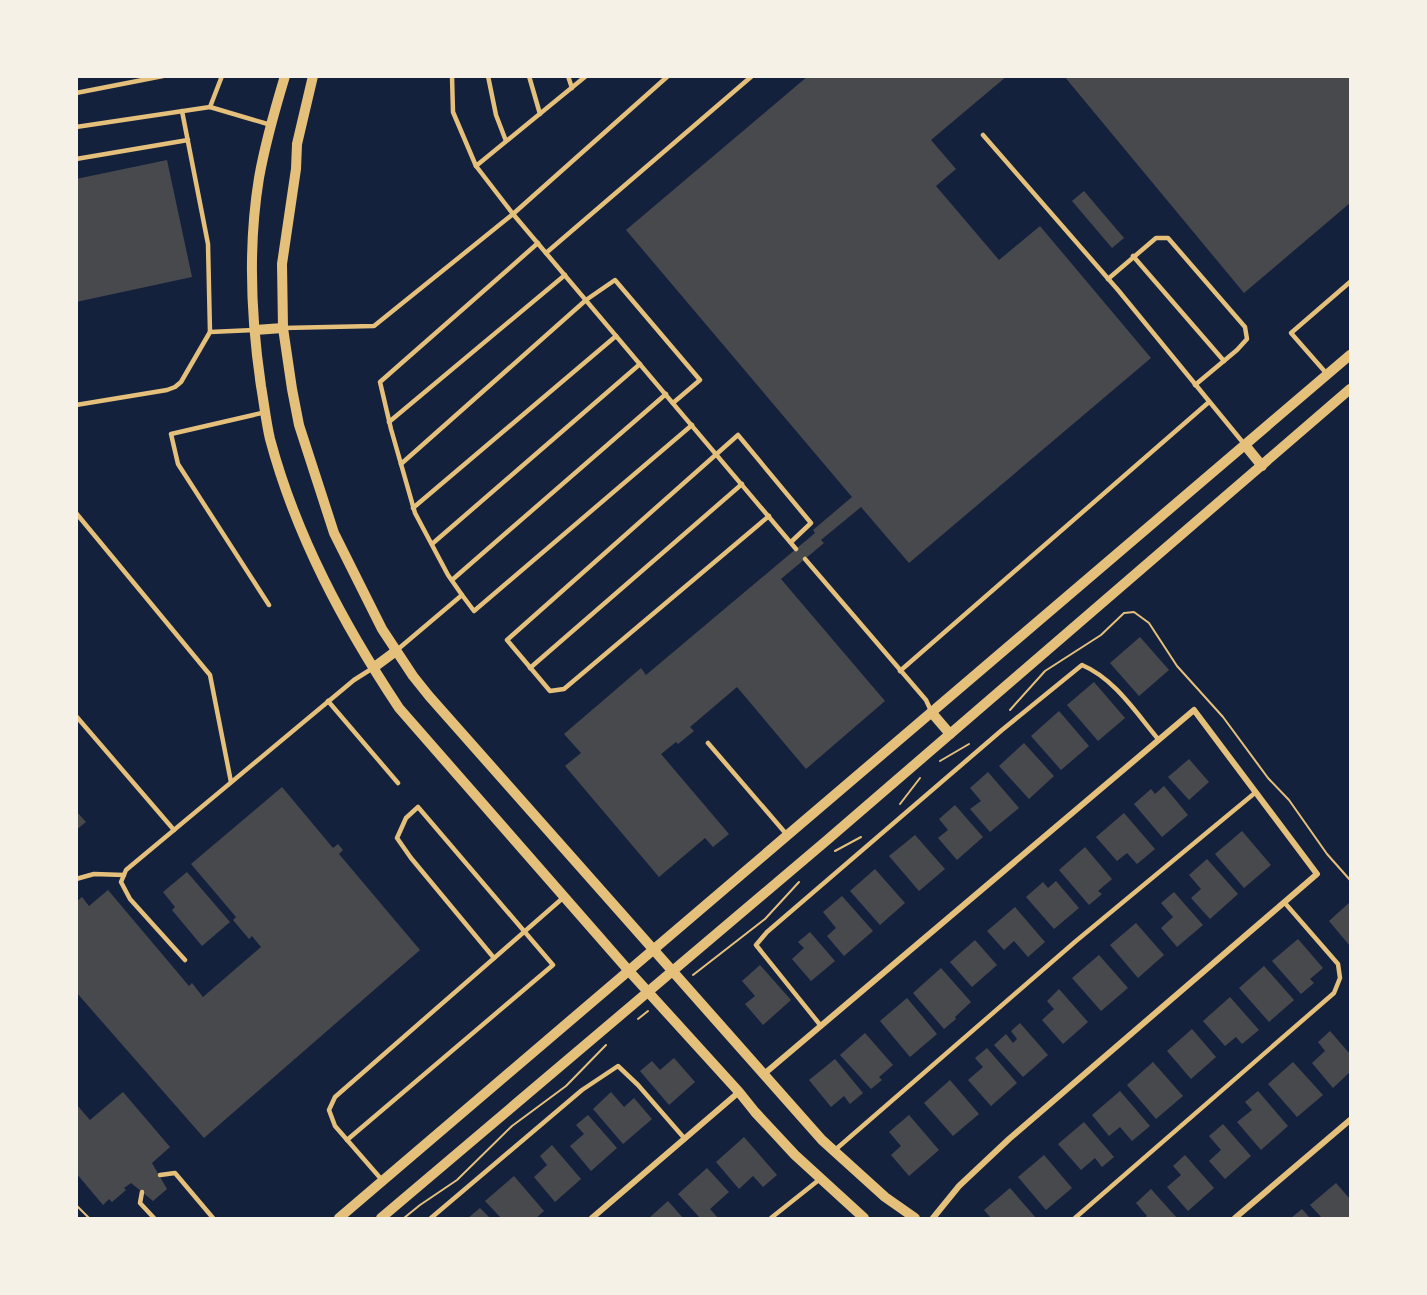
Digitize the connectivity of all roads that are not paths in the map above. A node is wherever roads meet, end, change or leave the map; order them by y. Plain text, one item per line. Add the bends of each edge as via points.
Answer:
1 (163, 76) edge
2 (222, 76) edge
3 (285, 76) edge
4 (313, 76) edge
5 (452, 76) edge
6 (488, 76) edge
7 (529, 76) edge
8 (568, 76) edge
9 (586, 76) edge
10 (668, 76) edge
11 (752, 76) edge
12 (572, 88) junction
13 (76, 93) edge
14 (210, 107) junction
15 (182, 111) junction
16 (540, 114) junction
17 (272, 125) junction
18 (76, 127) edge
19 (983, 135) dead end
20 (188, 140) junction
21 (506, 141) junction
22 (76, 159) edge
23 (476, 166) junction
24 (513, 214) junction
25 (538, 243) junction
26 (546, 253) junction
27 (1133, 256) junction
28 (565, 275) junction
29 (1108, 279) junction
30 (1350, 282) edge
31 (586, 300) junction
32 (283, 328) junction
33 (255, 330) junction
34 (210, 332) junction
35 (616, 336) junction
36 (1350, 355) edge
37 (1224, 361) junction
38 (640, 364) junction
39 (1328, 375) junction
40 (1195, 385) junction
41 (1350, 389) edge
42 (666, 394) junction
43 (1209, 402) junction
44 (673, 403) junction
45 (76, 405) edge
46 (266, 412) junction
47 (389, 422) junction
48 (692, 425) junction
49 (1245, 446) junction
50 (716, 453) junction
51 (400, 464) junction
52 (1262, 466) junction
53 (742, 484) junction
54 (413, 508) junction
55 (76, 513) edge
56 (769, 516) junction
57 (791, 542) junction
58 (432, 544) junction
59 (796, 549) dead end
60 (805, 559) dead end
61 (452, 580) junction
62 (462, 595) junction
63 (269, 605) dead end
64 (396, 651) junction
65 (373, 668) junction
66 (530, 668) junction
67 (900, 671) junction
68 (328, 701) junction
69 (932, 713) junction
70 (76, 716) edge
71 (950, 734) junction
72 (1159, 740) junction
73 (708, 744) dead end
74 (231, 782) junction
75 (398, 783) dead end
76 (1256, 792) junction
77 (174, 830) junction
78 (788, 836) junction
79 (124, 875) junction
80 (76, 879) edge
81 (564, 897) junction
82 (1284, 902) junction
83 (523, 933) junction
84 (654, 950) junction
85 (495, 958) junction
86 (185, 960) dead end
87 (629, 971) junction
88 (672, 972) junction
89 (648, 991) junction
90 (821, 1026) junction
91 (764, 1074) junction
92 (740, 1092) junction
93 (1350, 1120) edge
94 (685, 1139) junction
95 (347, 1140) junction
96 (834, 1151) junction
97 (160, 1175) dead end
98 (820, 1179) junction
99 (383, 1181) junction
100 (142, 1192) dead end
101 (154, 1218) edge
102 (213, 1218) edge
103 (339, 1218) edge
104 (381, 1218) edge
105 (431, 1218) edge
106 (592, 1218) edge
107 (771, 1218) edge
108 (864, 1218) edge
109 (915, 1218) edge
110 (933, 1218) edge
111 (1075, 1218) edge
112 (1235, 1218) edge

1 - 13 lane
2 - 14 lane
3 - 17 street
4 - 32 street via 297,144 282,264
5 - 23 lane via 453,112
6 - 21 lane
7 - 16 lane
8 - 12 lane
9 - 12 lane
10 - 24 lane
11 - 26 lane
12 - 16 lane
14 - 15 lane
14 - 17 lane
15 - 18 lane
15 - 20 lane
16 - 21 lane
17 - 33 street via 259,177 255,220
19 - 29 lane
20 - 22 lane
20 - 34 lane via 208,244
21 - 23 lane
23 - 24 lane
24 - 25 lane
24 - 32 lane via 374,326
25 - 26 lane
25 - 47 lane via 380,382
26 - 28 lane
27 - 29 lane
27 - 37 lane
27 - 37 lane via 1155,237 1168,238 1245,327 1246,339
28 - 31 lane
28 - 47 lane
29 - 40 lane
30 - 39 lane via 1292,333
31 - 35 lane
31 - 44 lane via 615,280 700,380
31 - 51 lane
32 - 33 street
32 - 64 street via 299,425 321,498 334,533
33 - 34 lane
33 - 46 street
34 - 45 lane via 175,387
35 - 38 lane
35 - 54 lane
36 - 39 street
37 - 40 lane
38 - 42 lane
38 - 58 lane
39 - 49 street
40 - 43 lane
41 - 52 street
42 - 44 lane
42 - 61 lane
43 - 49 lane
43 - 67 lane
44 - 48 lane
46 - 63 lane via 171,434 178,464
46 - 65 street via 270,438 293,510 324,581
47 - 51 lane
48 - 50 lane
48 - 62 lane via 474,611
49 - 52 street
49 - 69 street
50 - 53 lane
50 - 57 lane via 738,435 811,523
50 - 66 lane via 507,640
51 - 54 lane
52 - 71 street
53 - 56 lane
53 - 66 lane
54 - 58 lane
55 - 74 lane via 210,675
56 - 57 lane
56 - 66 lane via 564,690 549,691
57 - 59 lane
58 - 61 lane
60 - 67 lane
61 - 62 lane
62 - 64 lane
64 - 65 street
64 - 84 street via 429,696
65 - 68 lane
65 - 81 street via 399,708
67 - 69 lane via 926,700
68 - 74 lane
68 - 75 lane
69 - 71 street
69 - 78 street
70 - 77 lane
71 - 88 street
72 - 76 street via 1194,710
72 - 90 street
72 - 90 lane via 1113,685 1082,664 1002,730 756,945
73 - 78 lane
74 - 77 lane
76 - 82 street via 1317,874
76 - 96 lane via 1076,941
77 - 79 lane
78 - 84 street
79 - 80 lane via 94,874
79 - 86 lane via 121,882 130,899
81 - 83 lane
81 - 87 street
82 - 110 street via 1009,1139 959,1186
82 - 111 lane via 1338,963 1340,978 1334,993
83 - 85 lane
83 - 85 lane via 418,807 406,818 397,838
83 - 95 lane via 553,965
84 - 87 street
84 - 88 street
85 - 95 lane via 335,1096 329,1110 335,1126
87 - 89 street
87 - 99 street
88 - 89 street
88 - 91 street
89 - 92 street
89 - 104 street
90 - 91 street
91 - 96 street
92 - 94 street
92 - 98 street
93 - 112 street
94 - 105 lane via 618,1066 582,1090
94 - 106 street
95 - 99 lane
96 - 109 street
97 - 102 lane via 175,1173
98 - 107 lane
98 - 108 street
99 - 103 street
100 - 101 lane via 140,1203

